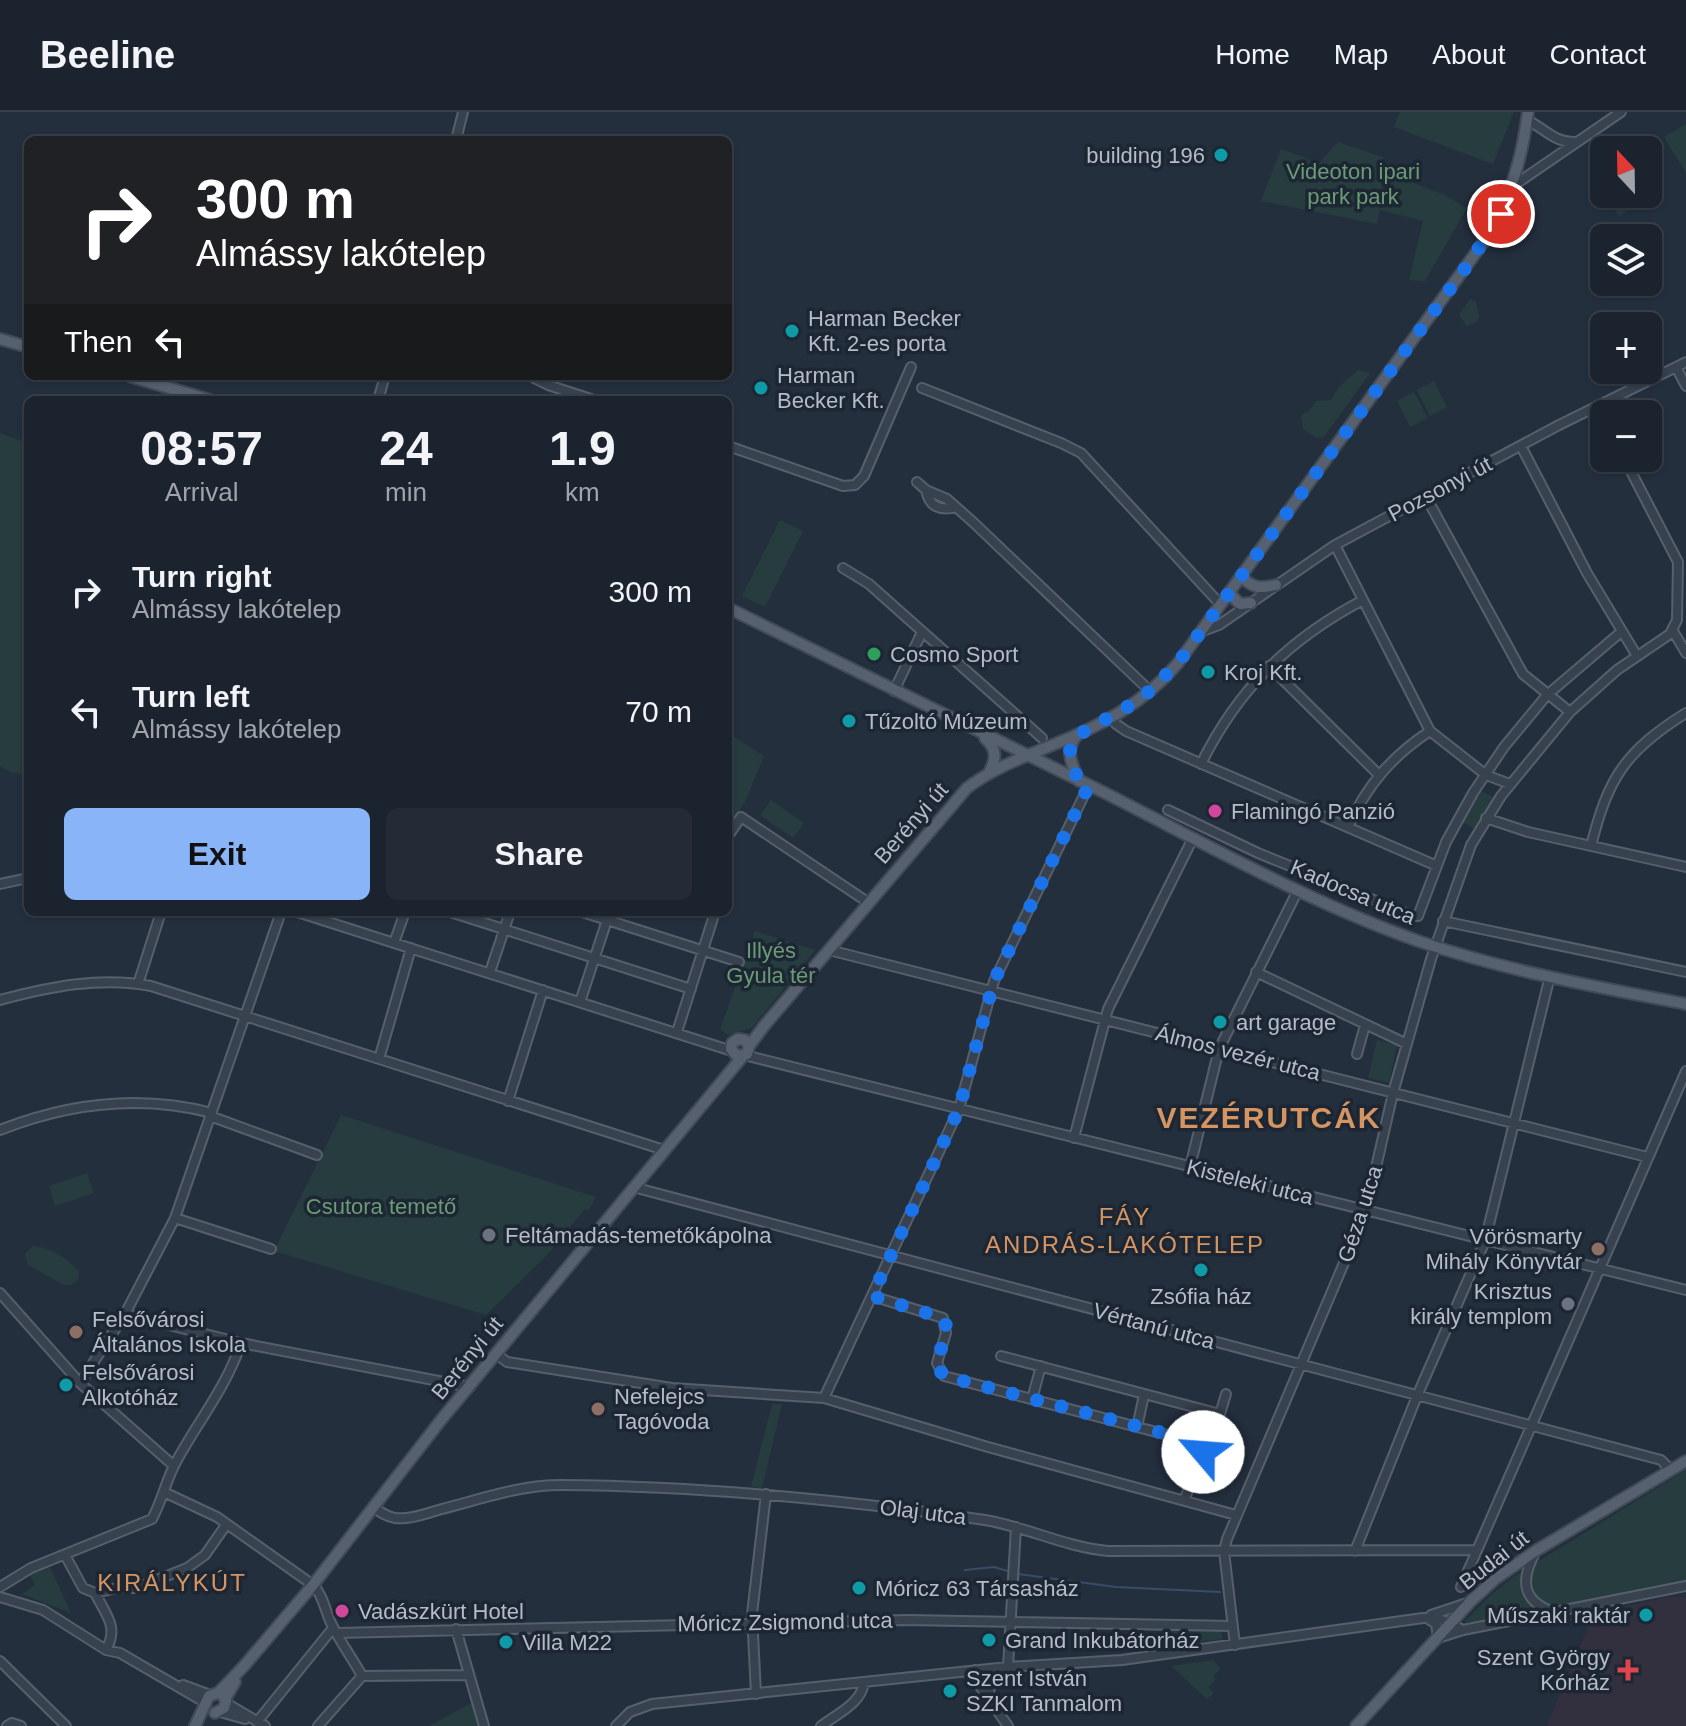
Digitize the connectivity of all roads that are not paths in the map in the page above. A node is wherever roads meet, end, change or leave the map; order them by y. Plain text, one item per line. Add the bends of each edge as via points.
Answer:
1 (463, 112) edge
2 (1621, 112) edge
3 (1528, 116) edge
4 (457, 136) edge
5 (1555, 139) junction
6 (1576, 142) junction
7 (1553, 158) junction
8 (1513, 186) junction
9 (0, 339) edge
10 (24, 346) edge
11 (1686, 362) edge
12 (911, 367) dead end
13 (1676, 367) junction
14 (142, 380) edge
15 (538, 380) edge
16 (1686, 386) edge
17 (922, 388) dead end
18 (196, 396) edge
19 (582, 396) edge
20 (1609, 400) edge
21 (1590, 410) edge
22 (1521, 446) junction
23 (732, 447) edge
24 (1632, 472) edge
25 (917, 482) dead end
26 (1426, 497) junction
27 (1335, 545) junction
28 (1682, 561) edge
29 (843, 568) dead end
30 (1241, 577) junction
31 (1276, 585) junction
32 (1230, 594) junction
33 (1363, 600) junction
34 (1251, 603) junction
35 (1221, 605) junction
36 (732, 610) edge
37 (1203, 631) junction
38 (1673, 631) junction
39 (922, 632) junction
40 (1621, 632) junction
41 (1686, 653) edge
42 (1637, 656) junction
43 (1269, 666) junction
44 (894, 691) junction
45 (1150, 691) junction
46 (1547, 695) junction
47 (1570, 712) junction
48 (1686, 713) edge
49 (1112, 717) junction
50 (976, 729) junction
51 (1430, 731) junction
52 (1077, 735) junction
53 (1042, 738) dead end
54 (1027, 755) junction
55 (1201, 764) junction
56 (1378, 774) junction
57 (988, 775) junction
58 (1486, 775) junction
59 (1084, 783) junction
60 (1510, 784) junction
61 (1168, 810) dead end
62 (1486, 818) junction
63 (1348, 827) junction
64 (732, 830) edge
65 (1193, 838) junction
66 (1591, 846) junction
67 (1437, 866) junction
68 (1686, 867) edge
69 (24, 879) edge
70 (0, 884) edge
71 (1297, 892) junction
72 (869, 903) junction
73 (160, 916) edge
74 (280, 916) edge
75 (311, 916) edge
76 (404, 916) edge
77 (463, 916) edge
78 (509, 916) edge
79 (594, 916) edge
80 (714, 916) edge
81 (607, 920) junction
82 (1443, 921) junction
83 (504, 929) junction
84 (394, 943) junction
85 (1435, 946) junction
86 (411, 948) junction
87 (829, 950) junction
88 (703, 951) junction
89 (595, 958) junction
90 (739, 962) dead end
91 (490, 972) junction
92 (1256, 972) junction
93 (1686, 972) edge
94 (1550, 976) junction
95 (138, 984) junction
96 (691, 989) junction
97 (543, 990) junction
98 (990, 992) junction
99 (0, 1000) edge
100 (580, 1002) junction
101 (1686, 1004) edge
102 (246, 1017) junction
103 (1104, 1019) junction
104 (1365, 1025) junction
105 (677, 1032) junction
106 (1407, 1044) junction
107 (741, 1049) junction
108 (1219, 1049) junction
109 (1357, 1054) dead end
110 (379, 1059) junction
111 (1686, 1071) edge
112 (1393, 1093) junction
113 (508, 1101) junction
114 (959, 1109) junction
115 (211, 1115) junction
116 (1514, 1124) junction
117 (0, 1130) edge
118 (1074, 1138) junction
119 (664, 1150) junction
120 (317, 1155) dead end
121 (1647, 1157) junction
122 (1190, 1167) junction
123 (633, 1187) junction
124 (1366, 1211) junction
125 (175, 1218) junction
126 (1485, 1241) junction
127 (271, 1249) dead end
128 (890, 1256) junction
129 (1598, 1269) junction
130 (1686, 1290) edge
131 (0, 1293) edge
132 (872, 1296) junction
133 (125, 1314) junction
134 (241, 1343) junction
135 (496, 1354) junction
136 (1001, 1356) dead end
137 (1300, 1364) junction
138 (1041, 1366) junction
139 (80, 1383) junction
140 (470, 1387) junction
141 (1226, 1394) dead end
142 (1144, 1395) junction
143 (1417, 1396) junction
144 (824, 1398) junction
145 (1032, 1399) junction
146 (1531, 1425) junction
147 (1137, 1427) junction
148 (1686, 1461) edge
149 (174, 1466) junction
150 (1671, 1470) junction
151 (166, 1493) junction
152 (766, 1494) junction
153 (1184, 1500) junction
154 (373, 1507) junction
155 (1236, 1515) junction
156 (226, 1525) junction
157 (1016, 1527) junction
158 (1476, 1550) junction
159 (1537, 1550) junction
160 (1224, 1551) junction
161 (1355, 1551) junction
162 (65, 1555) junction
163 (313, 1585) junction
164 (1686, 1586) edge
165 (1461, 1587) dead end
166 (0, 1592) edge
167 (95, 1593) junction
168 (1471, 1601) junction
169 (1555, 1613) junction
170 (1423, 1618) junction
171 (752, 1622) junction
172 (1011, 1622) junction
173 (1450, 1625) junction
174 (1233, 1626) junction
175 (456, 1629) junction
176 (335, 1630) junction
177 (1463, 1630) junction
178 (1438, 1638) junction
179 (1235, 1645) junction
180 (106, 1650) junction
181 (0, 1661) edge
182 (1008, 1667) junction
183 (975, 1670) junction
184 (3, 1671) edge
185 (469, 1675) junction
186 (362, 1676) junction
187 (864, 1682) junction
188 (756, 1694) junction
189 (988, 1696) junction
190 (216, 1703) junction
191 (261, 1724) edge
192 (7, 1726) edge
193 (21, 1726) edge
194 (66, 1726) edge
195 (198, 1726) edge
196 (318, 1726) edge
197 (484, 1726) edge
198 (616, 1726) edge
199 (821, 1726) edge
200 (1008, 1726) edge
201 (1356, 1726) edge

1 - 4 street
2 - 6 street
3 - 5 street
3 - 8 main road, Berényi út
5 - 6 street
5 - 7 street
6 - 7 street
7 - 8 street
8 - 30 main road, Berényi út via 1475,255
9 - 10 main road
11 - 13 street, Pozsonyi út
12 - 23 street via 864,476 855,485 838,484
13 - 16 street
13 - 20 street, Pozsonyi út
14 - 18 main road
15 - 19 street
17 - 35 street via 1081,453
21 - 22 street, Pozsonyi út
22 - 26 street, Pozsonyi út
22 - 40 street
24 - 28 street
25 - 45 street via 956,507
26 - 27 street, Pozsonyi út
26 - 46 street via 1513,658
27 - 31 street, Pozsonyi út
27 - 33 street
28 - 38 street
29 - 39 street
30 - 31 main road via 1259,589
30 - 32 main road, Berényi út
31 - 34 street, Pozsonyi út
32 - 34 main road via 1240,604
32 - 35 main road, Berényi út
33 - 43 street via 1307,633
33 - 51 street
34 - 37 street, Pozsonyi út
35 - 37 main road, Berényi út
36 - 44 main road, Kadocsa utca
37 - 45 main road, Berényi út
38 - 41 street
38 - 42 street, Géza utca
39 - 44 street
39 - 53 street
40 - 42 street
40 - 46 street
42 - 47 street, Géza utca
43 - 55 street via 1230,714
43 - 56 street
44 - 50 main road, Kadocsa utca
45 - 49 main road, Berényi út
46 - 47 street
46 - 58 street
47 - 60 street, Géza utca
48 - 66 street via 1639,748 1615,778 1600,808
49 - 52 main road, Berényi út
49 - 55 street via 1126,731
50 - 54 main road, Kadocsa utca
50 - 57 main road via 995,752
51 - 56 street
51 - 58 street
52 - 54 main road, Berényi út
52 - 59 main road via 1069,753
54 - 57 main road, Berényi út
54 - 59 main road, Kadocsa utca
55 - 63 street
56 - 63 street
57 - 72 main road, Berényi út via 959,797
58 - 60 street
58 - 67 street
59 - 65 main road, Kadocsa utca
59 - 98 street
60 - 62 street, Géza utca
61 - 67 street, Kadocsa utca via 1413,916 1418,916
62 - 66 street
62 - 82 street, Géza utca
63 - 67 street
64 - 72 street via 741,817
65 - 71 main road, Kadocsa utca
65 - 103 street
66 - 68 street
69 - 70 street
71 - 85 main road, Kadocsa utca
71 - 92 street
72 - 87 main road, Berényi út
73 - 95 street
74 - 102 street
75 - 84 street, Kisteleki utca
76 - 84 street
77 - 83 street
78 - 83 street
79 - 81 street
80 - 88 street
81 - 88 street
81 - 89 street
82 - 85 street, Géza utca
82 - 93 street, Kadocsa utca
83 - 89 street
83 - 91 street
84 - 86 street, Kisteleki utca
85 - 94 main road, Kadocsa utca
85 - 106 street, Géza utca
86 - 91 street, Kisteleki utca
86 - 110 street
87 - 98 street, Álmos vezér utca
87 - 107 main road, Berényi út
88 - 90 street
88 - 96 street
89 - 96 street
89 - 100 street
91 - 97 street, Kisteleki utca
92 - 104 street
92 - 108 street
94 - 101 main road, Kadocsa utca
94 - 116 street
95 - 99 street via 85,984
95 - 102 street
96 - 105 street
97 - 100 street, Kisteleki utca
97 - 113 street
98 - 103 street, Álmos vezér utca
98 - 114 street
100 - 105 street, Kisteleki utca
102 - 110 street
102 - 115 street
103 - 108 street, Álmos vezér utca
103 - 118 street
104 - 106 street
104 - 109 street
105 - 107 street, Kisteleki utca
106 - 112 street, Géza utca
107 - 114 street, Kisteleki utca
107 - 119 main road, Berényi út via 725,1077
108 - 112 street, Álmos vezér utca
108 - 122 street
110 - 113 street
111 - 121 street
112 - 116 street, Álmos vezér utca
112 - 124 street, Géza utca
113 - 119 street
114 - 118 street, Kisteleki utca
114 - 128 street
115 - 117 street via 166,1104 108,1103 54,1112
115 - 120 street
115 - 125 street
116 - 121 street, Álmos vezér utca
116 - 126 street
118 - 122 street, Kisteleki utca
119 - 123 main road, Berényi út
121 - 129 street
122 - 124 street, Kisteleki utca
123 - 128 street, Vértanú utca
123 - 135 main road, Berényi út
124 - 126 street, Kisteleki utca
124 - 137 street, Géza utca
125 - 127 street
125 - 133 street
126 - 129 street, Kisteleki utca
126 - 143 street
128 - 132 street
128 - 137 street, Vértanú utca
129 - 130 street, Kisteleki utca
129 - 146 street
131 - 139 street
132 - 144 street
132 - 145 street via 943,1318 947,1328 937,1363 944,1376
133 - 134 street
133 - 139 street
134 - 140 street
134 - 149 street
135 - 140 main road, Berényi út
135 - 144 street via 507,1362 651,1385
136 - 138 street
137 - 143 street, Vértanú utca
137 - 155 street, Géza utca
138 - 142 street
138 - 145 street
139 - 149 street
140 - 154 main road, Berényi út
141 - 142 street via 1220,1414
142 - 147 street
143 - 146 street, Vértanú utca
143 - 161 street
144 - 153 street
145 - 147 street
146 - 150 street, Vértanú utca via 1661,1460
146 - 158 street
147 - 153 street via 1201,1447 1202,1458
148 - 150 main road, Budai út
149 - 151 street
150 - 159 main road, Budai út
151 - 156 street
151 - 162 street via 152,1519
152 - 154 street, Olaj utca via 546,1486 408,1518 391,1518
152 - 157 street, Olaj utca
152 - 171 street
153 - 155 street
154 - 163 main road, Berényi út
155 - 160 street, Géza utca
156 - 163 street
156 - 167 street via 205,1555 187,1568 136,1588
157 - 160 street, Olaj utca via 1095,1550
157 - 172 street
158 - 161 street, Olaj utca
158 - 165 street
159 - 168 main road, Budai út
159 - 169 street via 1526,1571 1527,1589 1535,1603
160 - 161 street, Olaj utca
160 - 174 street, Géza utca
162 - 166 street via 31,1568
162 - 167 street via 83,1588
163 - 176 street
163 - 190 main road, Berényi út
164 - 169 street
166 - 180 street via 43,1610
167 - 180 street via 113,1629
168 - 170 street
168 - 173 main road, Budai út
169 - 177 street
170 - 173 street
170 - 178 street via 1436,1624
170 - 179 street
171 - 172 street, Móricz Zsigmond utca
171 - 175 street, Móricz Zsigmond utca
171 - 188 street
172 - 174 street, Móricz Zsigmond utca
172 - 182 street
173 - 177 street
173 - 178 main road, Budai út
174 - 179 street, Géza utca
175 - 176 street, Móricz Zsigmond utca
175 - 185 street
176 - 186 street
176 - 191 street
177 - 178 street
178 - 201 main road, Budai út
179 - 182 street via 1122,1660
180 - 190 street
181 - 184 street
182 - 183 street
182 - 189 street via 993,1677
183 - 187 street
183 - 189 street
184 - 194 street via 21,1681
185 - 186 street
185 - 197 street
186 - 196 street
187 - 188 street
187 - 199 street via 859,1698
188 - 198 street via 646,1704
189 - 200 street
190 - 191 street
190 - 195 main road, Berényi út
192 - 193 street

